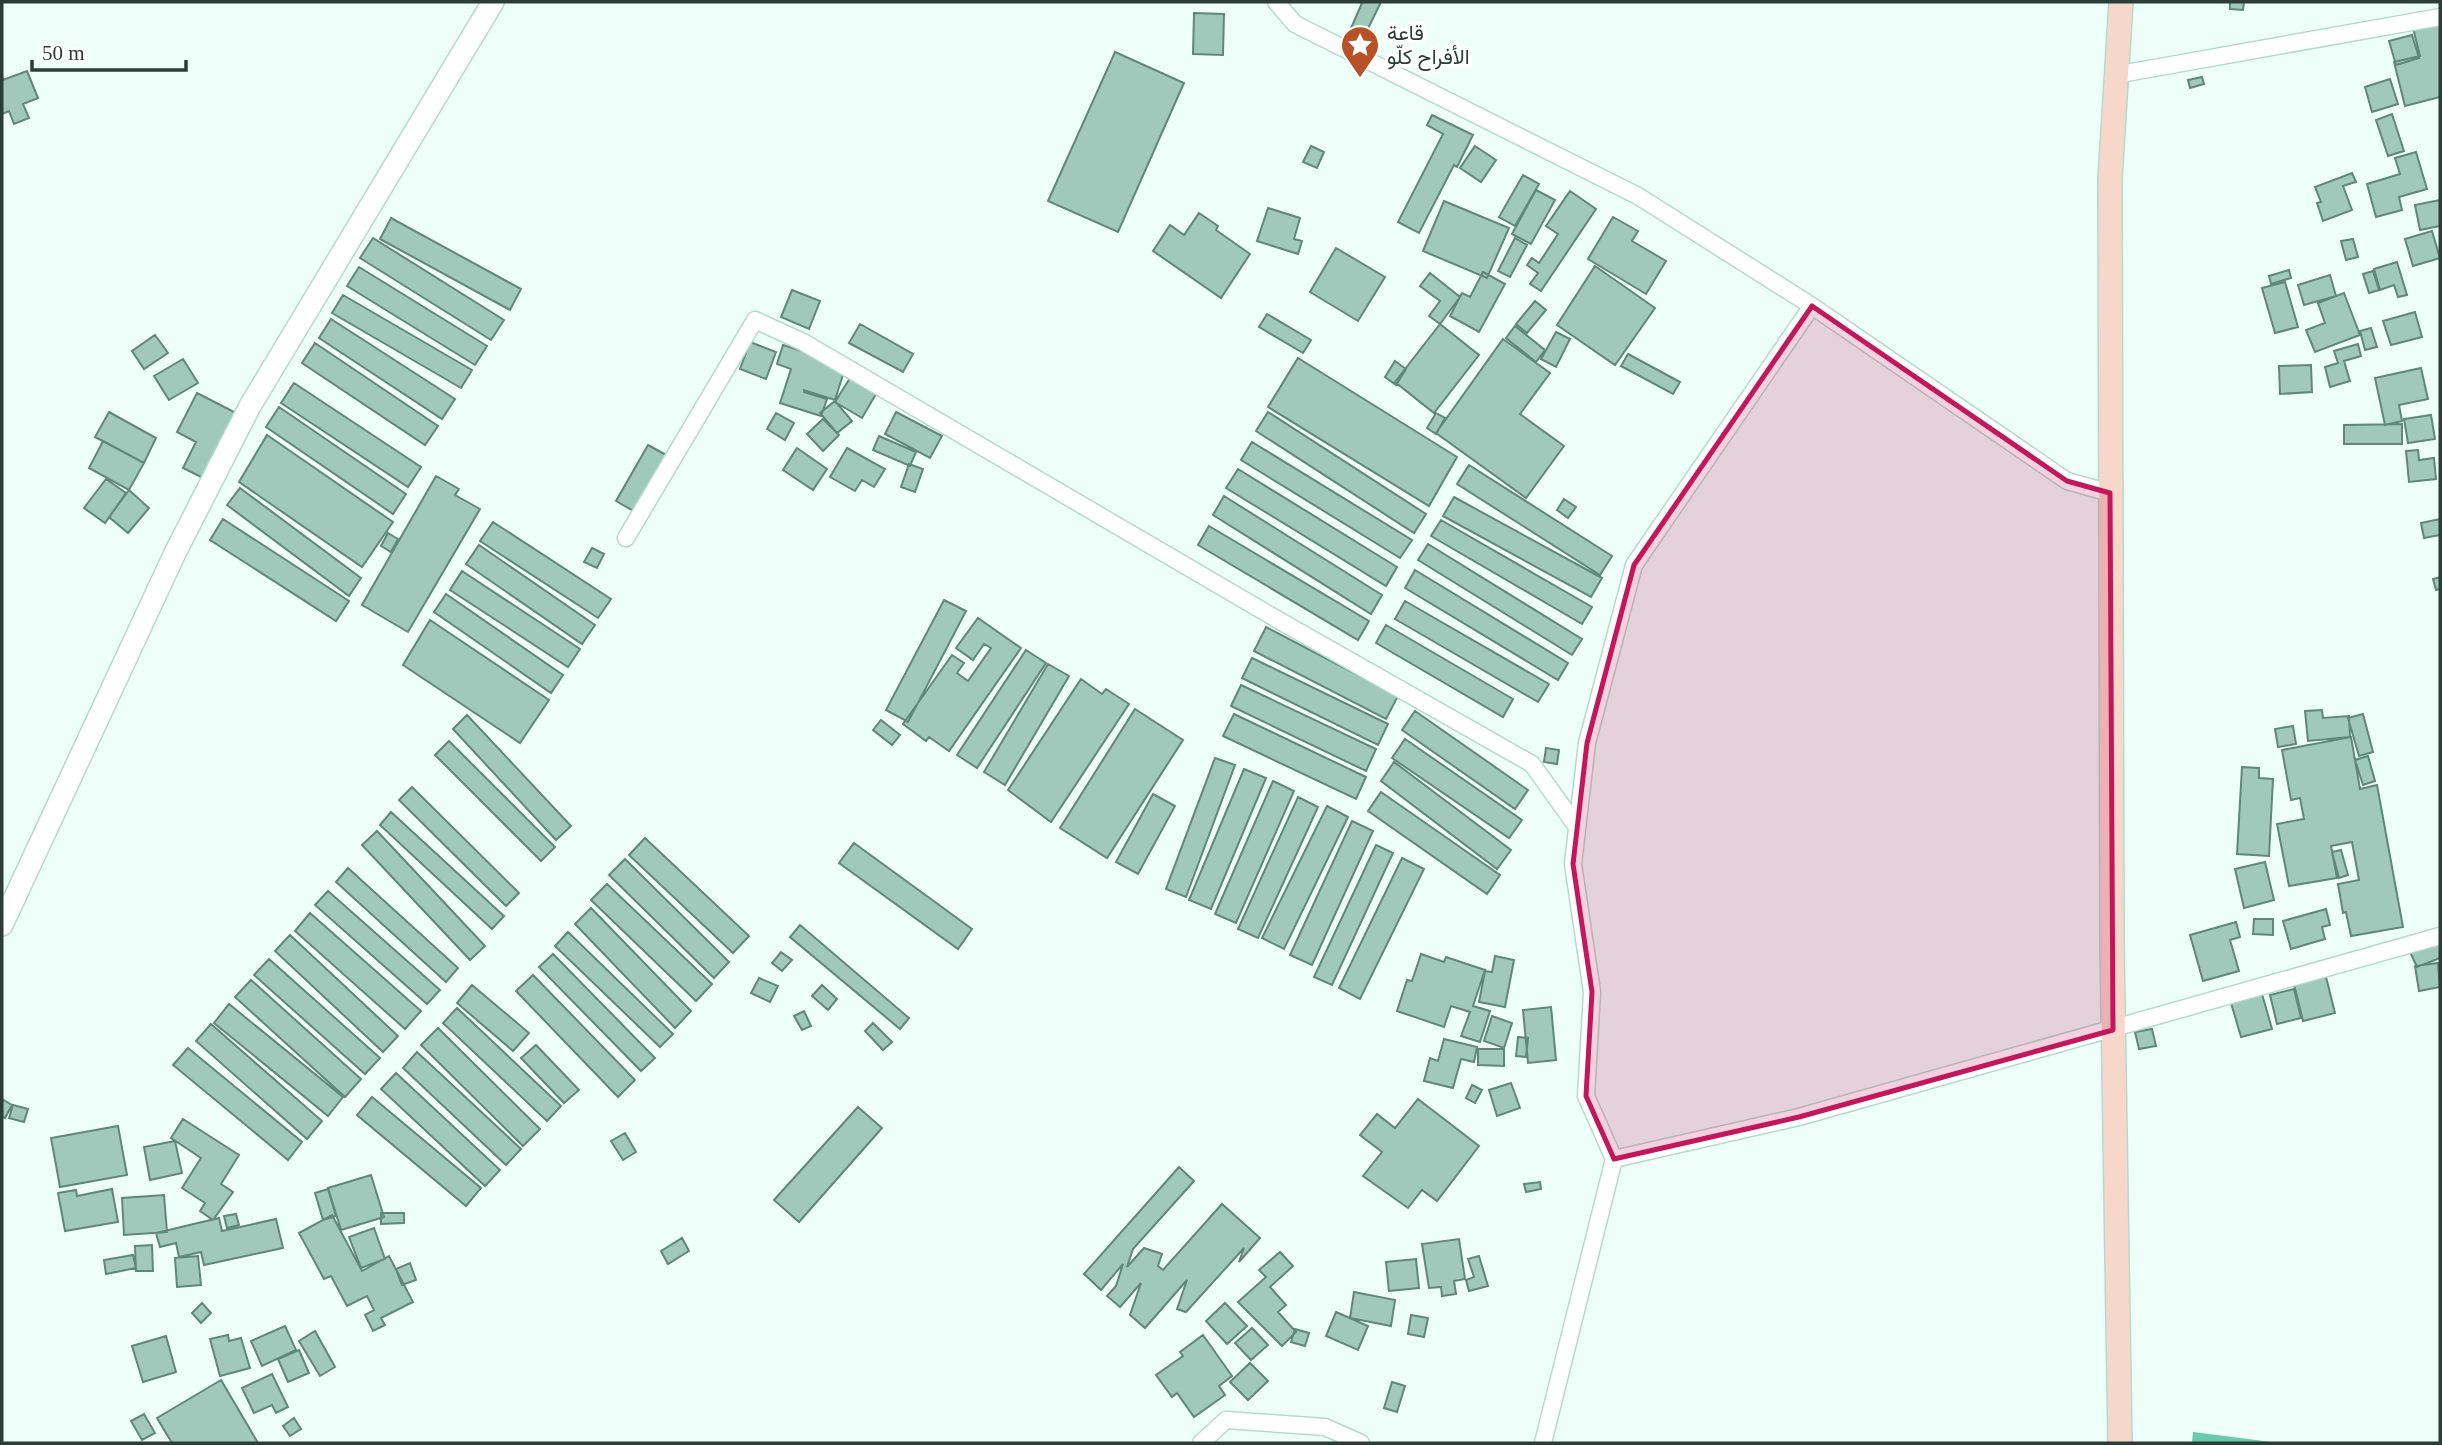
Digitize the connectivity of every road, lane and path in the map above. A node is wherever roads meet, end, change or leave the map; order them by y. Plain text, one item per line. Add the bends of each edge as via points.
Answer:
1 (493, 2) edge
2 (1276, 2) edge
3 (2121, 2) edge
4 (2440, 17) edge
5 (2115, 75) junction
6 (1812, 306) junction
7 (2110, 493) junction
8 (626, 538) dead end
9 (1577, 827) junction
10 (2, 925) edge
11 (2440, 936) edge
12 (2113, 1030) junction
13 (1614, 1159) junction
14 (1201, 1443) edge
15 (1361, 1443) edge
16 (1543, 1443) edge
17 (2120, 1443) edge

1 - 10 street via 250,407 175,552
2 - 6 street via 1295,24 1638,196
3 - 5 main road
4 - 5 street
5 - 7 main road via 2110,179
6 - 7 street via 2067,481
6 - 9 street via 1634,565 1587,743
7 - 12 main road
8 - 9 street via 755,320 803,342 1532,764
9 - 13 street via 1573,864 1592,992 1586,1096
11 - 12 street
12 - 13 street via 1799,1117
12 - 17 main road
13 - 16 street
14 - 15 street via 1226,1420 1325,1427

